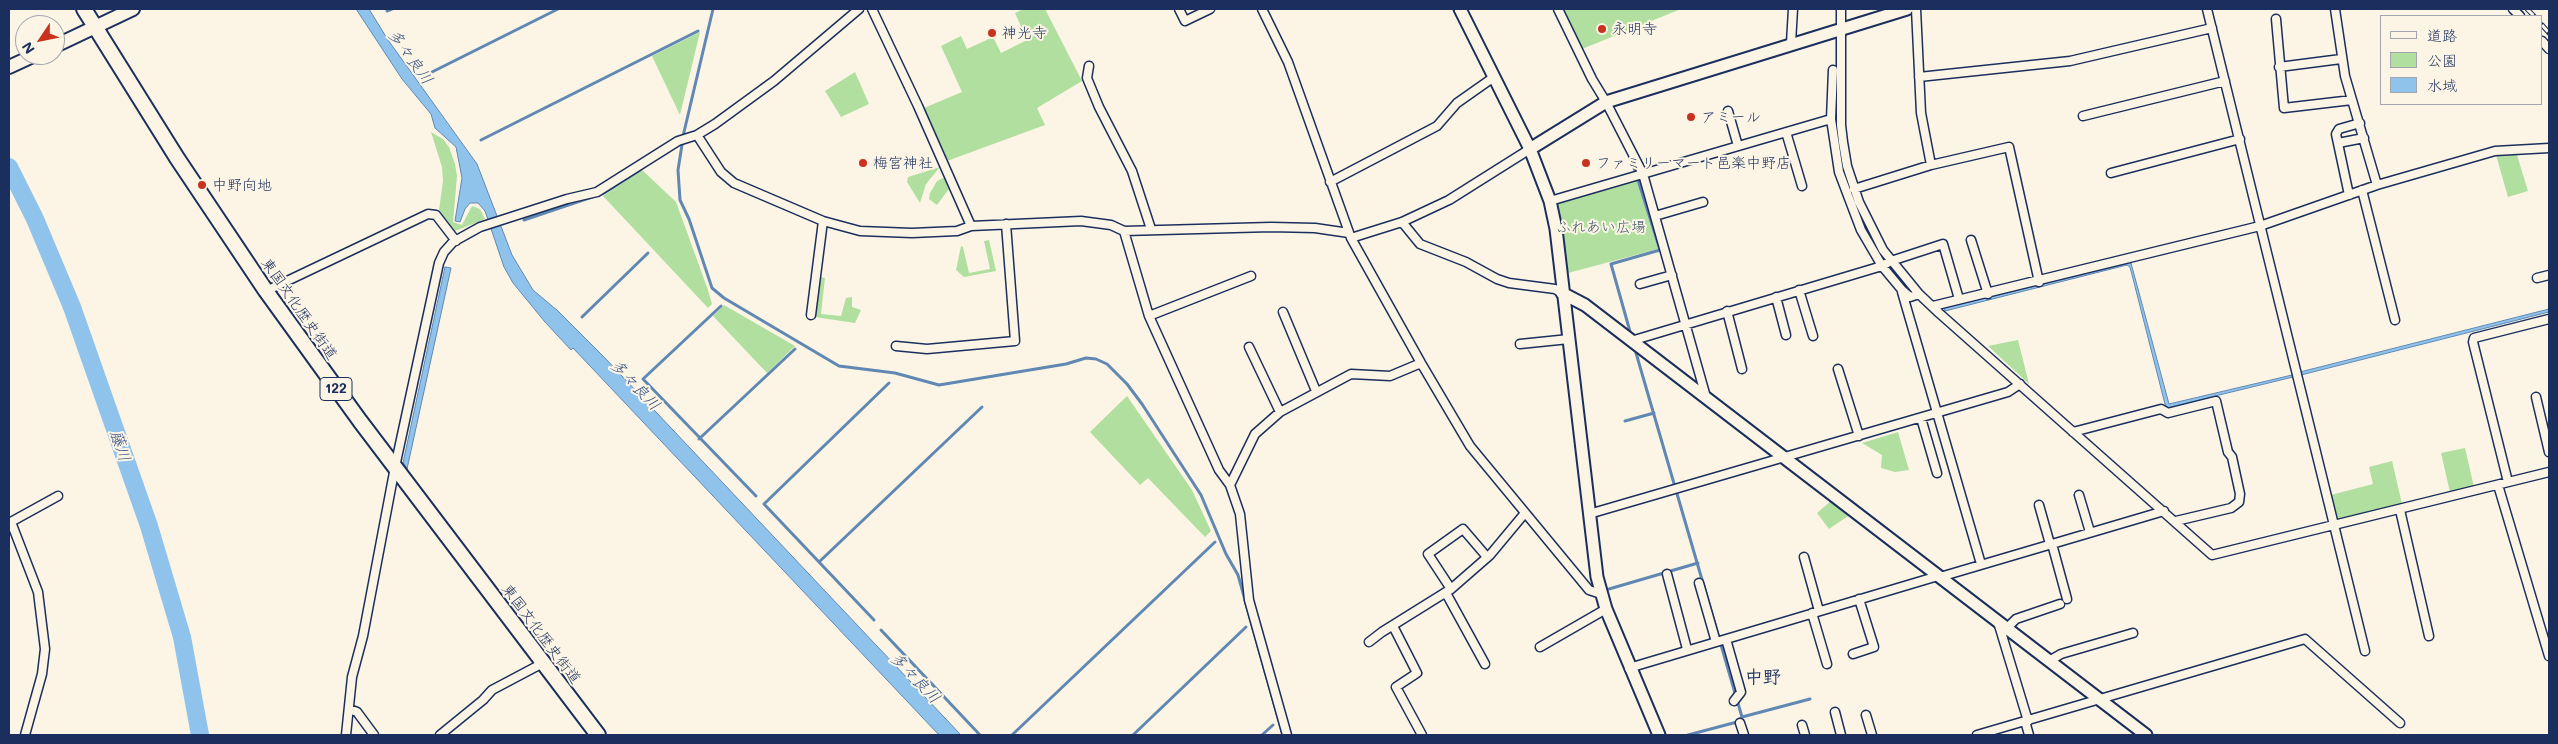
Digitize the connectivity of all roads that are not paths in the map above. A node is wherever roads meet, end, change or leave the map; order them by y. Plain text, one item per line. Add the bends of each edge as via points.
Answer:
1 (84, 9) edge
2 (132, 9) edge
3 (859, 9) edge
4 (872, 9) edge
5 (1179, 9) edge
6 (1210, 9) edge
7 (1262, 9) edge
8 (1460, 9) edge
9 (1558, 9) edge
10 (1793, 9) edge
11 (1841, 9) edge
12 (1907, 9) edge
13 (1916, 9) edge
14 (2207, 9) edge
15 (2335, 9) edge
16 (2276, 19) dead end
17 (96, 27) junction
18 (1840, 28) junction
19 (2212, 28) junction
20 (65, 41) edge
21 (1792, 43) junction
22 (2341, 59) junction
23 (1089, 66) dead end
24 (2279, 67) junction
25 (1832, 70) dead end
26 (1494, 77) junction
27 (1919, 77) junction
28 (2225, 81) junction
29 (2352, 100) junction
30 (1606, 102) junction
31 (1728, 111) dead end
32 (2083, 116) dead end
33 (1831, 119) junction
34 (2360, 123) junction
35 (1786, 132) junction
36 (697, 135) junction
37 (2364, 138) junction
38 (2240, 139) junction
39 (2338, 143) junction
40 (1738, 146) junction
41 (2549, 148) edge
42 (1530, 150) junction
43 (1931, 165) junction
44 (2111, 173) dead end
45 (1643, 174) junction
46 (1330, 182) junction
47 (2377, 185) junction
48 (1802, 186) dead end
49 (1854, 190) junction
50 (2362, 190) junction
51 (2348, 195) junction
52 (1550, 201) junction
53 (1703, 202) dead end
54 (1655, 216) junction
55 (823, 221) junction
56 (1402, 222) junction
57 (1006, 224) junction
58 (971, 226) junction
59 (2260, 226) junction
60 (1151, 230) junction
61 (1124, 231) junction
62 (1350, 235) junction
63 (1971, 240) dead end
64 (456, 241) junction
65 (1891, 260) junction
66 (1882, 266) junction
67 (1672, 275) junction
68 (2549, 275) edge
69 (1251, 276) dead end
70 (2537, 278) dead end
71 (2039, 282) junction
72 (1640, 284) dead end
73 (1799, 290) junction
74 (1902, 290) junction
75 (266, 291) junction
76 (1562, 293) junction
77 (1919, 294) junction
78 (1988, 294) junction
79 (1776, 297) junction
80 (1959, 299) junction
81 (1933, 306) junction
82 (1727, 311) junction
83 (1283, 312) dead end
84 (811, 315) dead end
85 (1149, 316) junction
86 (2549, 319) edge
87 (2396, 320) dead end
88 (1686, 323) junction
89 (1786, 335) dead end
90 (1813, 336) dead end
91 (1569, 339) junction
92 (1630, 341) junction
93 (1520, 344) dead end
94 (896, 346) dead end
95 (1249, 347) dead end
96 (1421, 363) junction
97 (1742, 368) dead end
98 (1838, 369) dead end
99 (2020, 384) junction
100 (1316, 391) junction
101 (2536, 397) dead end
102 (1706, 398) junction
103 (1280, 412) junction
104 (1937, 413) junction
105 (1920, 418) junction
106 (2073, 432) junction
107 (1859, 436) junction
108 (2549, 452) edge
109 (1783, 457) junction
110 (395, 468) junction
111 (2549, 472) edge
112 (1937, 473) dead end
113 (2508, 482) junction
114 (1230, 484) junction
115 (2498, 485) junction
116 (2079, 495) dead end
117 (58, 496) dead end
118 (2038, 505) dead end
119 (2400, 510) junction
120 (2164, 511) junction
121 (1524, 513) junction
122 (1589, 514) junction
123 (2176, 521) junction
124 (10, 522) edge
125 (2334, 527) junction
126 (2090, 532) junction
127 (2051, 544) junction
128 (1804, 556) dead end
129 (1487, 557) junction
130 (1981, 564) junction
131 (1668, 574) dead end
132 (1939, 576) junction
133 (1699, 582) dead end
134 (1448, 591) junction
135 (1600, 594) junction
136 (1859, 599) junction
137 (1606, 609) junction
138 (1815, 612) junction
139 (1998, 620) junction
140 (1392, 626) junction
141 (2007, 628) junction
142 (2133, 633) dead end
143 (2429, 636) dead end
144 (1726, 639) junction
145 (1369, 642) dead end
146 (1716, 642) junction
147 (1540, 647) dead end
148 (1687, 650) junction
149 (2365, 651) dead end
150 (1853, 654) dead end
151 (2549, 656) edge
152 (2049, 661) junction
153 (543, 663) junction
154 (1485, 664) dead end
155 (1827, 664) dead end
156 (1629, 668) junction
157 (340, 696) dead end
158 (349, 699) junction
159 (1734, 700) dead end
160 (2099, 700) junction
161 (349, 709) junction
162 (1835, 712) dead end
163 (1866, 715) dead end
164 (2026, 721) junction
165 (1740, 723) dead end
166 (2400, 723) dead end
167 (1802, 725) dead end
168 (25, 735) edge
169 (346, 735) edge
170 (374, 735) edge
171 (440, 735) edge
172 (598, 735) edge
173 (1287, 735) edge
174 (1422, 735) edge
175 (1659, 735) edge
176 (1744, 735) edge
177 (1805, 735) edge
178 (1841, 735) edge
179 (1872, 735) edge
180 (1977, 735) edge
181 (2029, 735) edge
182 (2146, 735) edge

1 - 17 highway, 東国文化歴史街道 / 122
2 - 17 main road
3 - 36 street via 774,81
4 - 58 street
5 - 6 street via 1185,21
7 - 46 street via 1288,62
8 - 26 street
9 - 30 street
10 - 21 street
11 - 18 street
12 - 18 street
13 - 27 street
14 - 19 street
15 - 22 street
16 - 24 street
17 - 20 main road
17 - 75 highway, 東国文化歴史街道 / 122 via 177,158
18 - 21 street
18 - 49 street via 1841,125
19 - 27 street via 2070,61
19 - 28 street
21 - 30 street
22 - 24 street
22 - 29 street
23 - 60 street via 1087,78 1132,171
24 - 29 street via 2284,108
25 - 33 street
26 - 42 street
26 - 46 street via 1457,103 1437,126
27 - 43 street via 1921,113
28 - 32 street
28 - 38 street
29 - 34 street
30 - 42 street
30 - 45 street
31 - 40 street
33 - 35 street
33 - 66 street via 1835,153 1845,191 1860,230
34 - 37 street
34 - 39 street via 2339,130 2336,134
35 - 40 street
35 - 48 street
36 - 55 street via 727,178
36 - 64 street via 678,141 597,192 480,227
37 - 39 street
37 - 47 street
38 - 44 street
38 - 59 street
39 - 51 street
40 - 45 street
41 - 47 street via 2495,151
42 - 52 street
42 - 56 street via 1449,200
43 - 49 street
43 - 71 street via 2010,147
45 - 52 street
45 - 54 street
46 - 62 street
47 - 50 street
49 - 65 street
50 - 51 street
50 - 87 street
51 - 59 street
52 - 76 street
53 - 54 street
54 - 67 street
55 - 58 street via 860,232 885,233 958,231
55 - 84 street
56 - 62 street
56 - 76 street via 1420,244 1466,262 1497,279
57 - 58 street
57 - 61 street via 1082,222 1111,225
57 - 94 street via 1016,341 927,349
59 - 71 street
59 - 125 street
60 - 61 street
60 - 62 street via 1271,226 1315,228
61 - 85 street
62 - 96 street
63 - 78 street
64 - 75 street via 436,215 428,214
64 - 110 street via 444,252 439,264
65 - 66 street
65 - 77 street
65 - 80 street via 1943,244
66 - 73 street
66 - 74 street
67 - 72 street
67 - 88 street
68 - 70 street
69 - 85 street
71 - 78 street
73 - 79 street
73 - 90 street
74 - 77 street via 1910,297
74 - 104 street
75 - 110 highway, 東国文化歴史街道 / 122
76 - 91 street
76 - 92 street via 1585,306
77 - 81 street
78 - 80 street
79 - 82 street
79 - 89 street
80 - 81 street
81 - 99 street
82 - 88 street
82 - 97 street
83 - 100 street
85 - 114 street via 1219,470
86 - 113 street via 2474,338
88 - 92 street
88 - 102 street
91 - 93 street
91 - 122 street
92 - 102 street
95 - 103 street
96 - 100 street via 1390,376 1351,374
96 - 121 street via 1470,446
98 - 107 street
99 - 104 street via 2008,392
99 - 106 street
100 - 103 street
101 - 108 street
102 - 109 street
103 - 114 street via 1255,434
104 - 105 street
104 - 130 street
105 - 107 street
105 - 112 street
106 - 120 street
106 - 123 street via 2161,410 2168,413 2216,401 2232,457 2239,502 2231,508
107 - 109 street
109 - 122 street
109 - 132 street
110 - 153 highway, 東国文化歴史街道 / 122
110 - 158 street
111 - 113 street
113 - 115 street
114 - 173 street via 1240,514 1249,600
115 - 119 street
115 - 151 street
116 - 126 street
117 - 124 street
118 - 127 street
119 - 125 street
119 - 143 street
120 - 123 street
120 - 126 street
121 - 129 street
121 - 135 street via 1589,590
122 - 135 street
123 - 125 street via 2212,555
124 - 168 street via 38,592 45,649 42,674
125 - 149 street
126 - 127 street
127 - 130 street
127 - 141 street via 2063,602 2016,619
128 - 138 street
129 - 134 street
129 - 134 street via 1463,529 1428,554
130 - 132 street
131 - 148 street
132 - 136 street
132 - 139 street
133 - 146 street
134 - 140 street
134 - 154 street
135 - 137 street
136 - 138 street
136 - 150 street via 1874,647
137 - 147 street
137 - 156 street
138 - 144 street
138 - 155 street
139 - 141 street
139 - 164 street
140 - 145 street
140 - 174 street via 1417,673 1396,686
141 - 152 street
142 - 152 street via 2061,654
144 - 146 street
144 - 159 street via 1741,692
146 - 148 street
148 - 156 street
152 - 160 street
153 - 171 street via 492,690
153 - 172 highway, 東国文化歴史街道 / 122
156 - 175 street
157 - 158 street
158 - 161 street
160 - 164 street
160 - 166 street via 2305,640
160 - 182 street
161 - 169 street
161 - 170 street via 357,712
162 - 178 street
163 - 179 street
164 - 180 street
164 - 181 street
165 - 176 street
167 - 177 street

